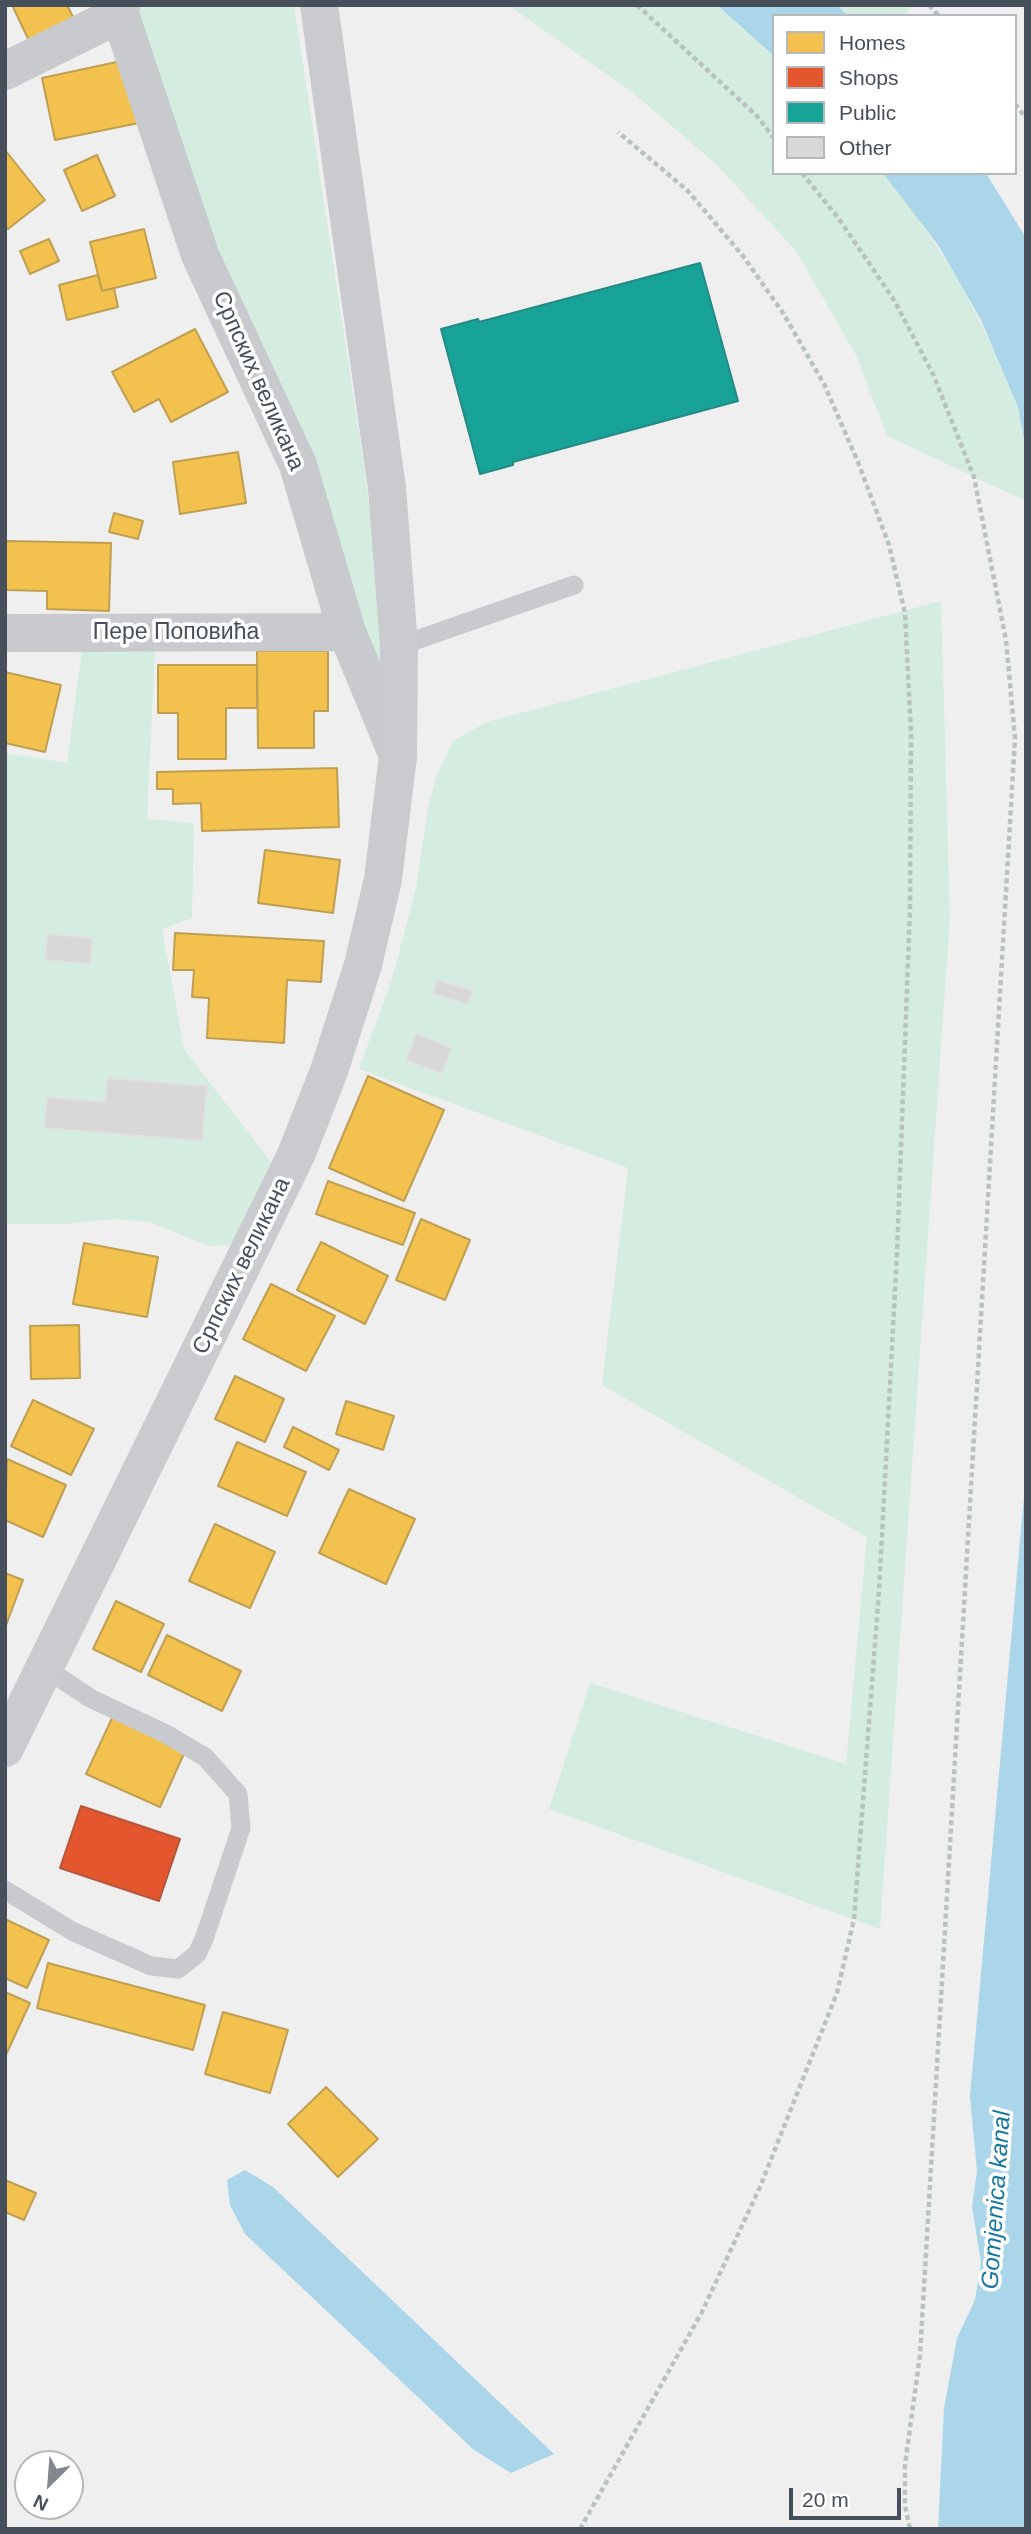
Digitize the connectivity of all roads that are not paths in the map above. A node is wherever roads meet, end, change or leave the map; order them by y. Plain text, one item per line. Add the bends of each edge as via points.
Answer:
1 (319, 5) edge
2 (120, 10) edge
3 (5, 71) edge
4 (574, 585) dead end
5 (347, 632) junction
6 (5, 633) edge
7 (399, 646) junction
8 (398, 756) junction
9 (45, 1668) junction
10 (5, 1748) edge
11 (5, 1890) edge

1 - 7 main road, Српских великана via 387,488
2 - 3 street
2 - 5 street, Српских великана via 200,255 298,465
4 - 7 lane
5 - 6 street, Пере Поповића
5 - 8 street, Српских великана
7 - 8 main road, Српских великана
8 - 9 main road, Српских великана via 383,880 363,965 329,1071 244,1267
9 - 10 main road, Српских великана
9 - 11 lane via 90,1698 205,1757 238,1794 241,1828 204,1939 197,1954 178,1969 151,1966 72,1931

